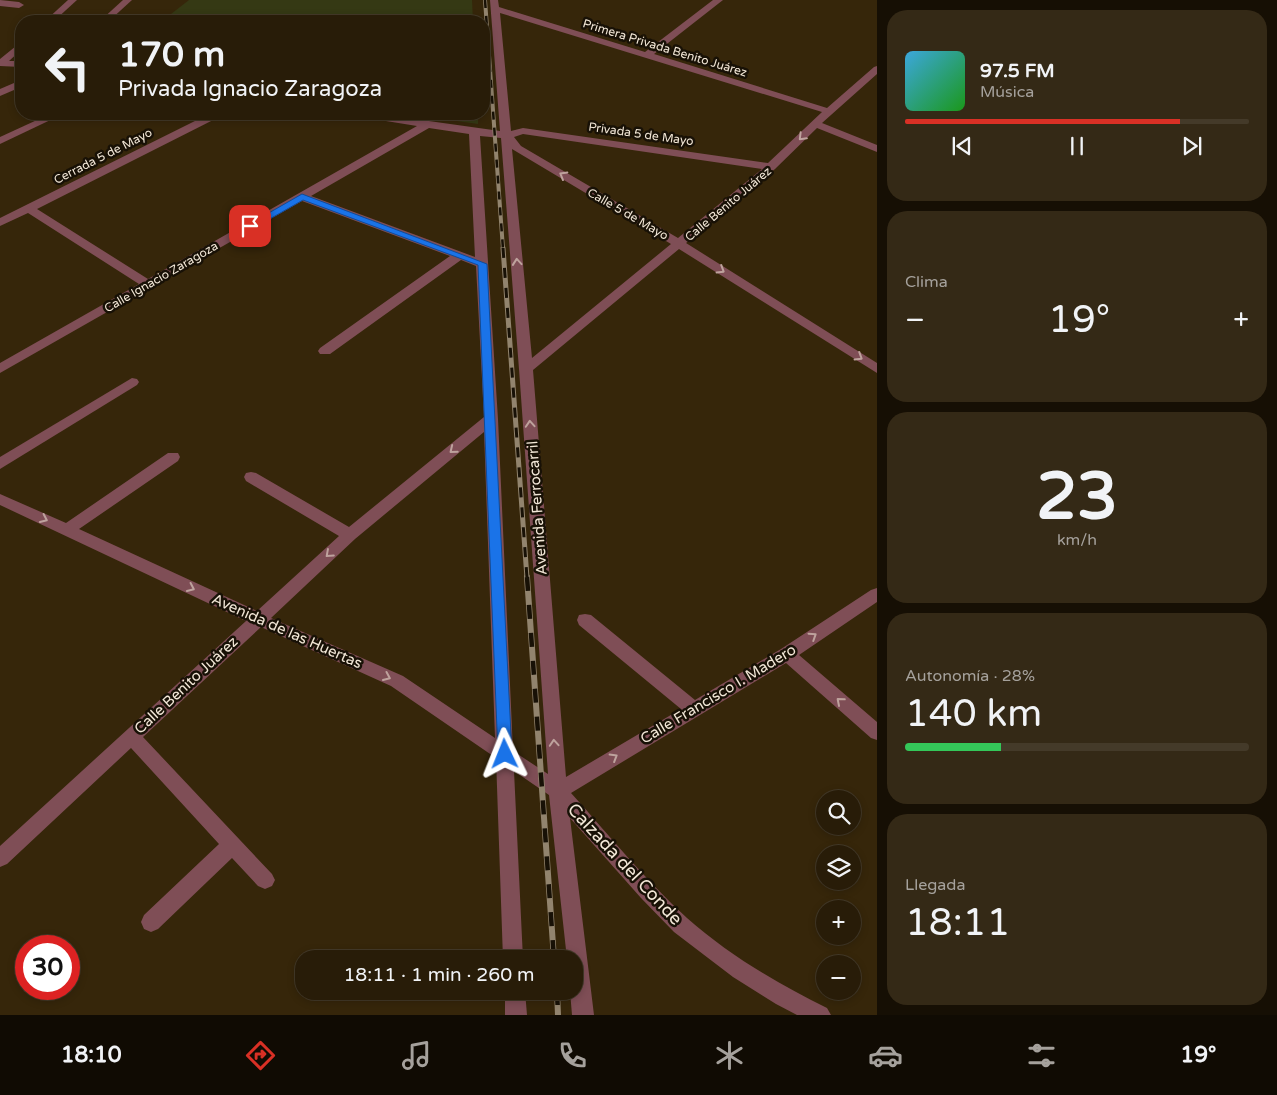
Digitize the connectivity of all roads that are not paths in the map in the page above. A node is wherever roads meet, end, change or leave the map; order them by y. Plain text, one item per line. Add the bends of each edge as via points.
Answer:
1 (73, 0) edge
2 (128, 0) edge
3 (719, 0) edge
4 (0, 3) edge
5 (494, 4) edge
6 (19, 5) dead end
7 (56, 15) edge
8 (111, 15) edge
9 (15, 50) edge
10 (647, 55) junction
11 (1, 63) edge
12 (15, 64) edge
13 (877, 69) edge
14 (15, 86) edge
15 (0, 93) edge
16 (828, 112) junction
17 (45, 120) edge
18 (205, 120) edge
19 (397, 120) edge
20 (814, 124) junction
21 (427, 125) junction
22 (474, 132) junction
23 (507, 135) junction
24 (0, 141) edge
25 (877, 148) edge
26 (771, 167) junction
27 (302, 197) junction
28 (30, 208) junction
29 (0, 223) edge
30 (680, 244) junction
31 (458, 256) junction
32 (483, 264) junction
33 (147, 284) junction
34 (325, 351) dead end
35 (0, 369) edge
36 (526, 369) junction
37 (877, 369) edge
38 (132, 382) dead end
39 (491, 419) junction
40 (173, 457) dead end
41 (0, 464) edge
42 (251, 477) dead end
43 (0, 499) edge
44 (67, 530) junction
45 (350, 535) junction
46 (877, 594) edge
47 (258, 619) junction
48 (585, 620) dead end
49 (787, 654) junction
50 (694, 709) junction
51 (877, 734) edge
52 (131, 736) junction
53 (505, 754) junction
54 (558, 791) junction
55 (232, 845) junction
56 (0, 858) edge
57 (265, 880) dead end
58 (151, 922) dead end
59 (514, 950) edge
60 (515, 1000) edge
61 (516, 1015) edge
62 (583, 1015) edge
63 (820, 1015) edge

1 - 7 street
2 - 8 street
3 - 10 street
4 - 6 street
5 - 10 street, Primera Privada Benito Juárez
5 - 23 street, Avenida Ferrocarril
9 - 11 street
10 - 16 street, Primera Privada Benito Juárez
11 - 12 street
13 - 16 street, Calle Benito Juárez
14 - 15 street
16 - 20 street, Calle Benito Juárez
17 - 24 street
18 - 28 street, Cerrada 5 de Mayo
19 - 21 street
20 - 25 street
20 -> 26 street, Calle Benito Juárez
21 - 22 street
21 - 27 street, Calle Ignacio Zaragoza
22 - 23 street
22 - 32 street
23 - 26 street, Privada 5 de Mayo via 523,131
30 -> 23 street, Calle 5 de Mayo via 517,148
36 -> 23 street, Avenida Ferrocarril
26 - 30 street, Calle Benito Juárez
27 - 31 street
27 - 33 street, Calle Ignacio Zaragoza
28 - 29 street, Cerrada 5 de Mayo
28 - 33 street
30 - 36 street, Calle Benito Juárez
30 -> 37 street, Calle 5 de Mayo
31 - 32 street
31 - 34 street
32 - 39 street
33 - 35 street, Calle Ignacio Zaragoza
54 -> 36 street, Avenida Ferrocarril
38 - 41 street
39 -> 45 street, Calle Benito Juárez
39 - 53 street
40 - 44 street
42 - 45 street
43 -> 44 street, Avenida de las Huertas
44 -> 47 street, Avenida de las Huertas
45 -> 47 street, Calle Benito Juárez
49 -> 46 street, Calle Francisco I. Madero
47 - 52 street, Calle Benito Juárez
47 -> 53 street, Avenida de las Huertas via 397,681
48 - 50 street
49 - 50 street, Calle Francisco I. Madero
51 -> 49 street
54 -> 50 street, Calle Francisco I. Madero
52 - 55 street
52 - 56 street, Calle Benito Juárez
53 - 54 street, Avenida de las Huertas
53 - 59 street
54 - 62 street, Avenida Ferrocarril
54 - 63 street, Calzada del Conde via 681,925 740,970
55 - 57 street
55 - 58 street
60 - 61 street

